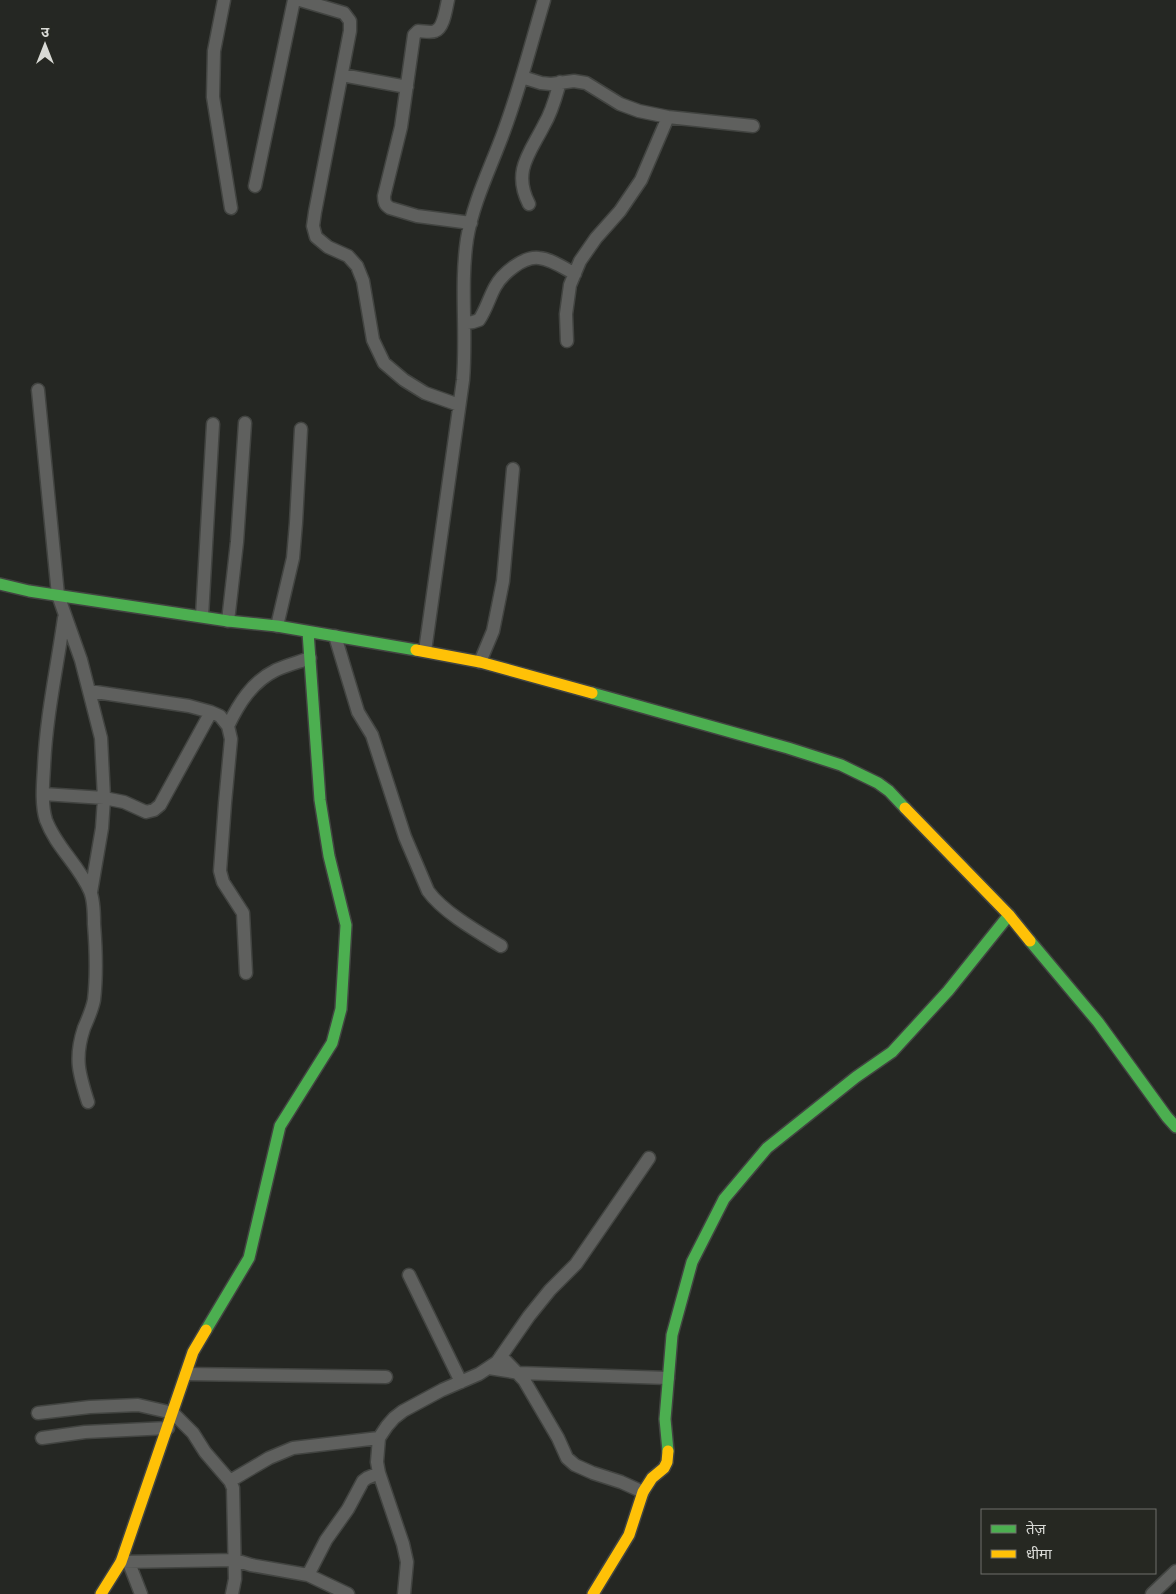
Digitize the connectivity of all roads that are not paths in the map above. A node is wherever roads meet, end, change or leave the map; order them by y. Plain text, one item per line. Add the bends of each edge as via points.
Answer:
1 (224, 0) edge
2 (294, 0) edge
3 (300, 0) edge
4 (448, 0) edge
5 (544, 0) edge
6 (323, 3) edge
7 (342, 76) junction
8 (522, 77) junction
9 (560, 82) junction
10 (407, 87) junction
11 (668, 116) junction
12 (753, 126) dead end
13 (255, 186) dead end
14 (528, 204) dead end
15 (231, 208) dead end
16 (471, 223) junction
17 (575, 274) junction
18 (465, 323) junction
19 (568, 341) dead end
20 (38, 390) dead end
21 (459, 405) junction
22 (213, 424) dead end
23 (245, 424) dead end
24 (301, 429) dead end
25 (513, 469) dead end
26 (0, 584) edge
27 (58, 595) junction
28 (64, 615) junction
29 (202, 616) junction
30 (228, 621) junction
31 (277, 626) junction
32 (308, 632) junction
33 (335, 636) junction
34 (425, 651) junction
35 (310, 658) junction
36 (480, 662) junction
37 (89, 691) junction
38 (211, 712) junction
39 (228, 726) junction
40 (43, 794) junction
41 (104, 798) junction
42 (91, 892) junction
43 (1010, 915) junction
44 (500, 946) dead end
45 (246, 973) dead end
46 (88, 1102) dead end
47 (1176, 1127) edge
48 (649, 1158) dead end
49 (409, 1275) dead end
50 (501, 1356) junction
51 (489, 1368) junction
52 (519, 1373) junction
53 (186, 1374) junction
54 (386, 1377) dead end
55 (668, 1378) junction
56 (461, 1382) junction
57 (38, 1413) dead end
58 (173, 1414) junction
59 (168, 1428) junction
60 (42, 1438) dead end
61 (379, 1438) junction
62 (379, 1472) junction
63 (230, 1481) junction
64 (643, 1492) junction
65 (235, 1560) junction
66 (125, 1563) junction
67 (1176, 1571) edge
68 (308, 1575) junction
69 (101, 1594) edge
70 (141, 1594) edge
71 (232, 1594) edge
72 (348, 1594) edge
73 (404, 1594) edge
74 (593, 1594) edge
75 (1152, 1594) edge

1 - 15 street via 214,51 213,96
2 - 13 street
3 - 6 street
4 - 10 street via 438,30 418,31 414,35
5 - 8 street
6 - 7 street via 344,13 350,22
7 - 10 street
7 - 21 street via 315,212 313,226 316,237 348,256 357,266 363,280 373,340 384,363 425,393
8 - 9 street via 541,83
8 - 16 street
9 - 11 street via 574,80 586,83 639,112
9 - 14 street via 553,105 523,167 521,179
10 - 16 street via 384,202 390,208 417,216
11 - 12 street
11 - 17 street via 641,180 596,238
16 - 18 street via 464,278
17 - 18 street via 548,260 534,258 515,265 496,285 480,320
17 - 19 street via 566,314
18 - 21 street
20 - 27 street
21 - 34 street
22 - 29 street
23 - 30 street
24 - 31 street via 293,558
25 - 36 street via 503,581 493,631
26 - 27 street
27 - 28 street
27 - 29 street
28 - 37 street
28 - 40 street via 45,738
29 - 30 street
30 - 31 street
31 - 32 street
32 - 33 street
32 - 35 street
33 - 34 street
33 - 44 street via 358,712 372,736 405,837 428,891 433,899
34 - 36 street
35 - 39 street via 258,682 246,695
35 - 53 street via 320,800 329,856 346,924 341,1009 332,1043 280,1126 249,1258 193,1352
36 - 43 street via 788,748 839,763 866,775 889,791
37 - 38 street
37 - 41 street via 101,738
38 - 39 street via 220,716
38 - 41 street via 160,805 154,810 146,812 124,802
39 - 45 street via 231,739 220,871 223,882 243,913
40 - 41 street
40 - 42 street via 46,818 53,837
41 - 42 street
42 - 46 street via 96,967 94,1001 78,1058 79,1074
43 - 47 street via 1098,1022
43 - 55 street via 948,991 892,1052 768,1148 724,1199 692,1262 672,1335
48 - 50 street via 576,1264 528,1316
49 - 56 street
50 - 51 street
50 - 52 street
51 - 52 street
51 - 56 street
52 - 55 street
52 - 64 street via 567,1458 575,1465
53 - 54 street
53 - 58 street
55 - 64 street via 665,1419 667,1462
56 - 61 street via 403,1411
57 - 58 street via 138,1405
58 - 59 street
58 - 63 street via 193,1433
59 - 60 street via 85,1432
59 - 66 street
61 - 62 street
61 - 63 street via 293,1448
62 - 68 street via 363,1481
62 - 73 street via 407,1562
63 - 65 street via 233,1488
64 - 74 street via 629,1535
65 - 66 street
65 - 68 street
65 - 71 street
66 - 69 street
66 - 70 street
67 - 75 street
68 - 72 street

